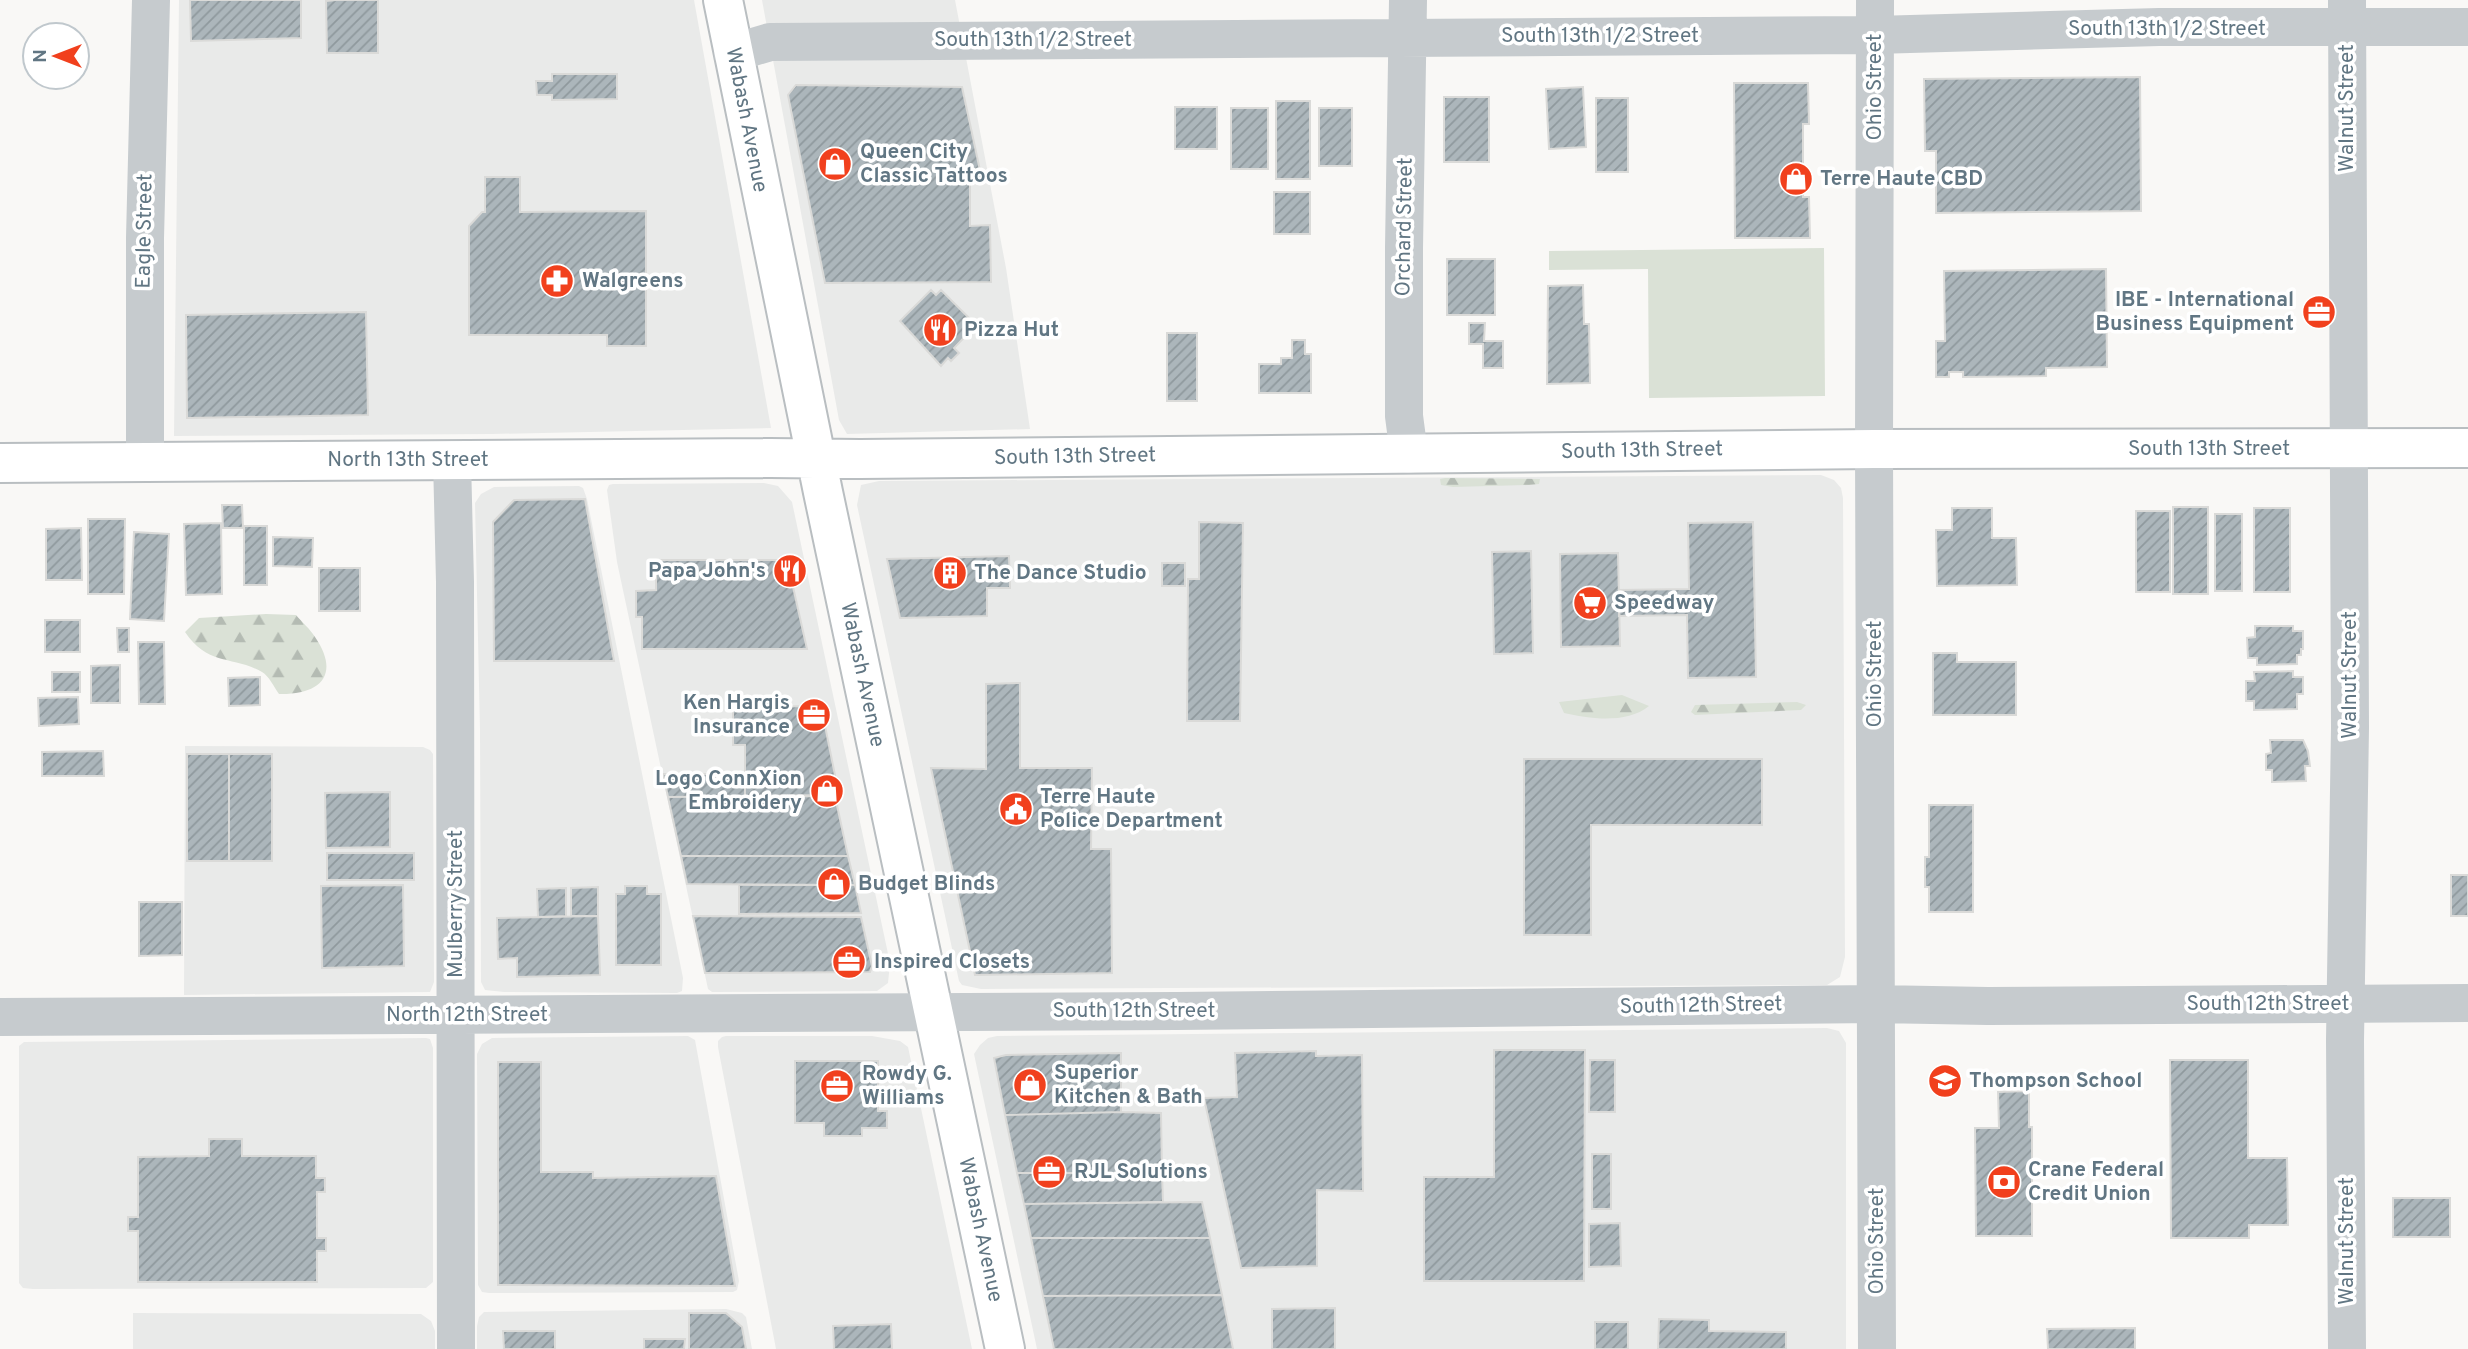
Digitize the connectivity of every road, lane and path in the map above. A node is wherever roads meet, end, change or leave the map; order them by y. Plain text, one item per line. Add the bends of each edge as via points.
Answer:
1 (151, 0) edge
2 (723, 0) edge
3 (2347, 14) edge
4 (1408, 18) edge
5 (1875, 18) edge
6 (2468, 27) edge
7 (733, 53) junction
8 (2349, 448) junction
9 (2468, 448) edge
10 (1874, 449) junction
11 (1409, 454) junction
12 (816, 458) junction
13 (452, 460) junction
14 (145, 462) junction
15 (0, 463) edge
16 (2468, 1003) edge
17 (1876, 1004) junction
18 (2346, 1004) junction
19 (933, 1012) junction
20 (456, 1015) junction
21 (0, 1017) edge
22 (456, 1349) edge
23 (1005, 1349) edge
24 (1877, 1349) edge
25 (2347, 1349) edge

1 - 14 street, Eagle Street via 144,249
2 - 7 main road, Wabash Avenue
3 - 5 street, South 13th 1/2 Street via 2159,27
3 - 6 street, South 13th 1/2 Street
3 - 8 street, Walnut Street
4 - 5 street, South 13th 1/2 Street
4 - 7 street, South 13th 1/2 Street via 770,42
4 - 11 street, Orchard Street via 1404,416
5 - 10 street, Ohio Street
7 - 12 main road, Wabash Avenue
8 - 9 main road, South 13th Street
8 - 10 main road, South 13th Street
8 - 18 street, Walnut Street
10 - 11 main road, South 13th Street
10 - 17 street, Ohio Street
11 - 12 main road, South 13th Street
12 - 13 main road, North 13th Street
12 - 19 main road, Wabash Avenue
13 - 14 main road, North 13th Street
13 - 20 street, Mulberry Street
14 - 15 main road, North 13th Street
16 - 18 street, South 12th Street
17 - 18 street, South 12th Street
17 - 19 street, South 12th Street
17 - 24 street, Ohio Street
18 - 25 street, Walnut Street
19 - 20 street, North 12th Street
19 - 23 main road, Wabash Avenue
20 - 21 street, North 12th Street
20 - 22 street, Mulberry Street

